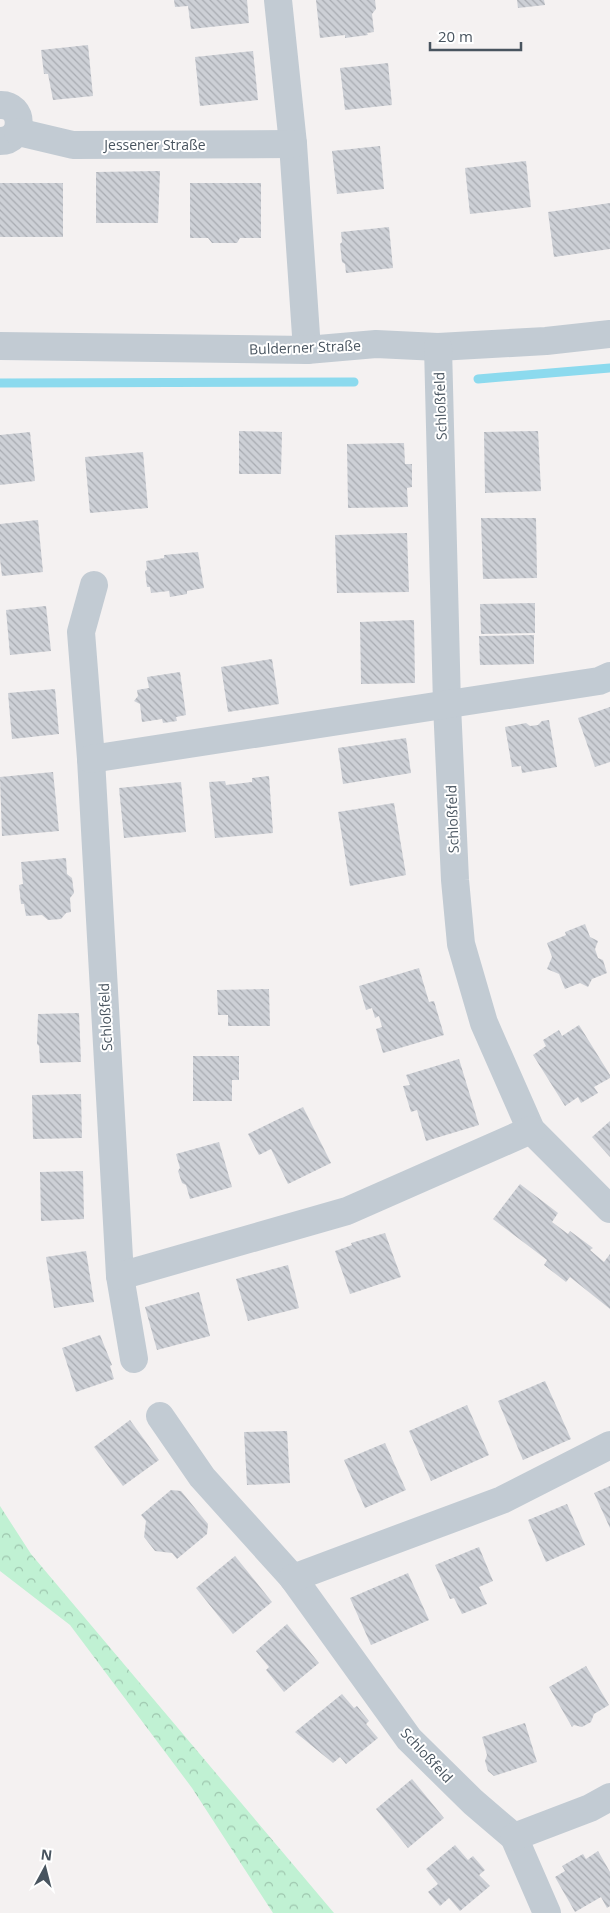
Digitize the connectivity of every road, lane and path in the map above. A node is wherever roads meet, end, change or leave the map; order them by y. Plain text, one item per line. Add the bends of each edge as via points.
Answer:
1 (278, 0) edge
2 (0, 105) edge
3 (9, 136) edge
4 (294, 144) junction
5 (610, 334) edge
6 (0, 346) edge
7 (438, 347) junction
8 (307, 350) junction
9 (94, 585) dead end
10 (610, 676) edge
11 (447, 704) junction
12 (91, 759) junction
13 (531, 1130) junction
14 (610, 1209) edge
15 (120, 1276) junction
16 (134, 1359) dead end
17 (160, 1416) dead end
18 (610, 1445) edge
19 (293, 1578) junction
20 (610, 1797) edge
21 (514, 1837) junction
22 (547, 1913) edge

1 - 4 street
2 - 3 street, Jessener Straße via 18,115 20,123
3 - 4 street, Jessener Straße via 73,145
4 - 8 street
5 - 7 street, Bulderner Straße
6 - 8 street, Bulderner Straße
7 - 8 street, Bulderner Straße via 376,344
7 - 11 street, Schloßfeld
9 - 12 street, Schloßfeld via 81,632
10 - 11 street via 600,681
11 - 12 street
11 - 13 street, Schloßfeld via 461,944 484,1023
12 - 15 street, Schloßfeld
13 - 14 street, Schloßfeld
13 - 15 street via 348,1212
15 - 16 street, Schloßfeld
17 - 19 street, Schloßfeld via 202,1477
18 - 19 street via 502,1500
19 - 21 street, Schloßfeld via 409,1739 472,1802
20 - 21 street
21 - 22 street

